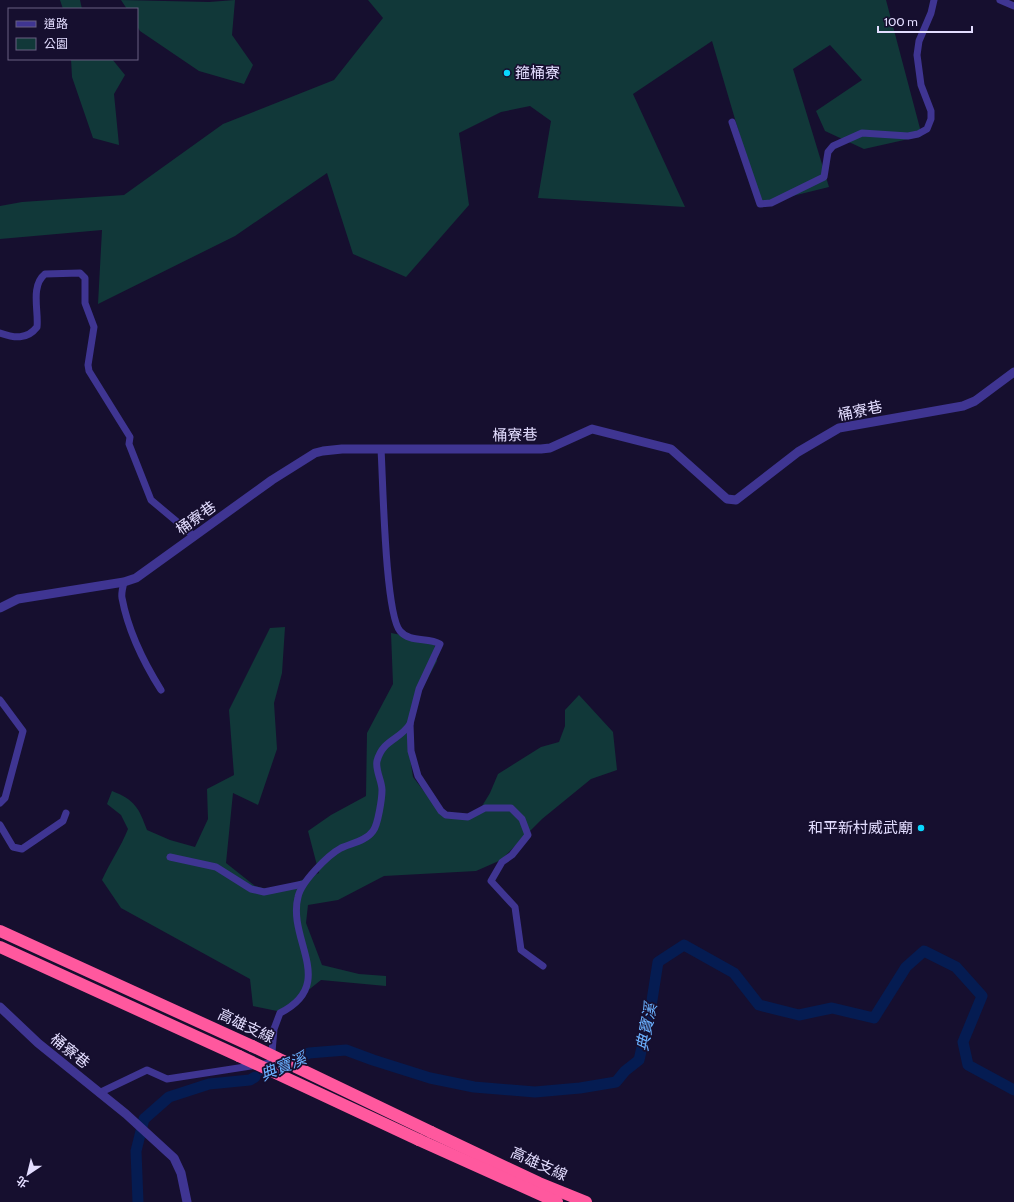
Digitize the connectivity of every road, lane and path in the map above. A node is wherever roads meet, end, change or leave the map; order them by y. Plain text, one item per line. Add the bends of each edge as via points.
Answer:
1 (934, 0) edge
2 (1000, 0) edge
3 (1014, 6) edge
4 (732, 122) dead end
5 (0, 333) edge
6 (1014, 372) edge
7 (381, 449) junction
8 (194, 536) junction
9 (124, 582) junction
10 (0, 608) edge
11 (161, 690) dead end
12 (0, 700) edge
13 (410, 724) junction
14 (0, 803) edge
15 (66, 813) dead end
16 (0, 825) edge
17 (170, 857) dead end
18 (303, 884) junction
19 (0, 931) edge
20 (0, 947) edge
21 (543, 966) dead end
22 (0, 1006) edge
23 (99, 1093) junction
24 (187, 1202) edge
25 (557, 1202) edge
26 (586, 1202) edge

1 - 4 street via 919,41 917,55 921,85 931,111 931,119 926,129 918,134 908,136 862,133 833,146 828,152 824,177 771,203 760,204
2 - 3 street
5 - 8 street via 23,337 37,327 36,294 45,274 80,273 85,278 85,303 94,327 88,371 130,437 129,444 151,500
6 - 7 street, 桶寮巷 via 963,406 840,428 798,452 736,500 727,499 670,449 592,429 550,448 541,449
7 - 8 street, 桶寮巷 via 342,449 315,454 272,480
7 - 13 street via 390,596 399,630 404,635 419,640 433,640 440,644 418,689
8 - 9 street, 桶寮巷 via 136,578
9 - 10 street, 桶寮巷 via 18,599
9 - 11 street via 122,596 132,632 147,669
12 - 14 street via 23,731 4,798
13 - 18 street via 405,732 381,749 376,763 382,790 374,830 366,838 340,849
13 - 21 street via 411,751 418,776 441,811 446,815 468,818 485,808 511,808 522,819 528,835 512,855 502,862 491,881 515,907 521,950
15 - 16 street via 63,821 22,849 13,847
17 - 18 street via 216,867 251,889 264,892
18 - 23 street via 298,897 296,917 309,972 302,998 280,1013 274,1030 271,1063 167,1079 147,1070
19 - 26 highway, 高雄支線, bridge via 252,1046 539,1183
20 - 25 highway, 高雄支線, bridge
22 - 23 street, 桶寮巷 via 38,1043
23 - 24 street, 桶寮巷 via 152,1136 174,1158 178,1164

